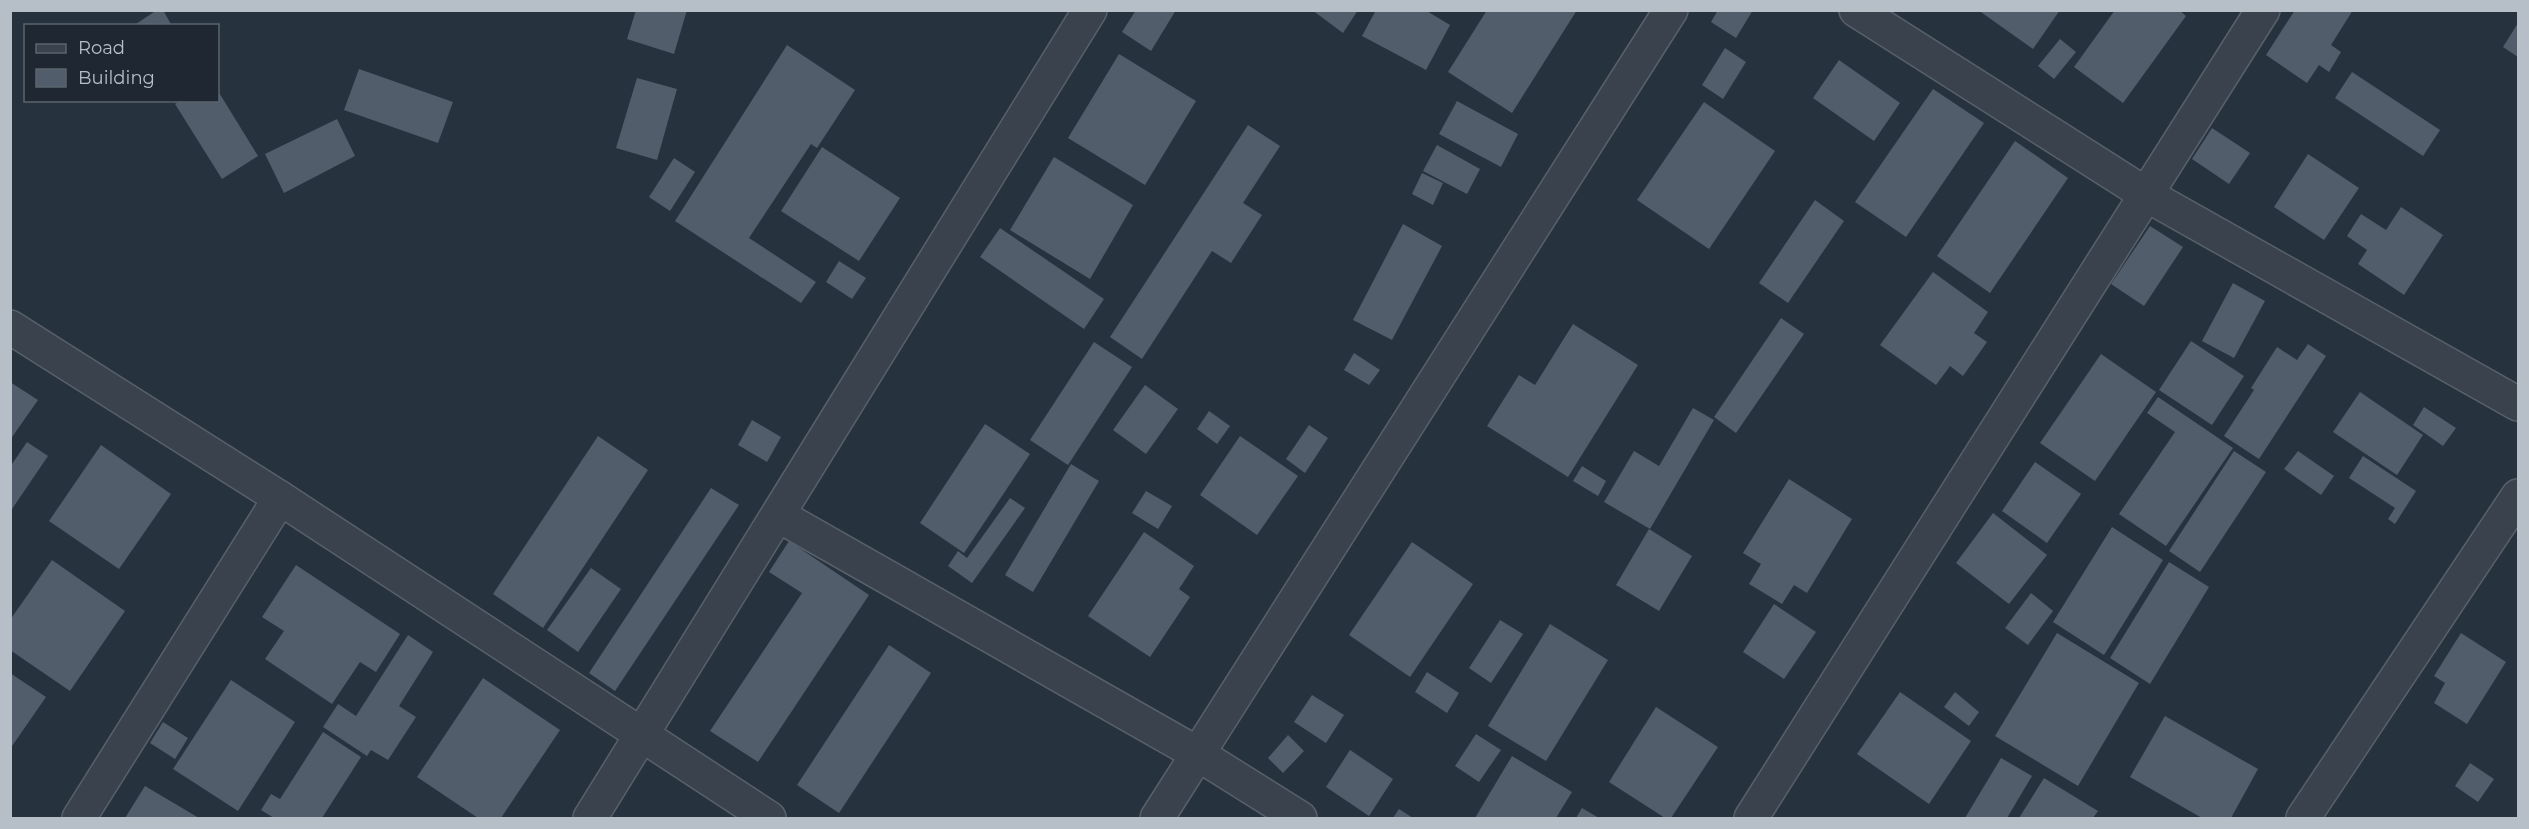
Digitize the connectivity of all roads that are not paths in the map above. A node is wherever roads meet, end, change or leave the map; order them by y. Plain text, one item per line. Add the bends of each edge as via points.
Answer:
1 (1090, 10) edge
2 (1671, 10) edge
3 (1856, 10) edge
4 (2264, 10) edge
5 (2147, 195) junction
6 (10, 327) edge
7 (2518, 404) edge
8 (2518, 496) edge
9 (280, 498) junction
10 (778, 515) junction
11 (642, 737) junction
12 (1198, 754) junction
13 (79, 819) edge
14 (590, 819) edge
15 (769, 819) edge
16 (1157, 819) edge
17 (1300, 819) edge
18 (1751, 819) edge
19 (2303, 819) edge

1 - 10 street
2 - 12 street
3 - 5 street
4 - 5 street
5 - 7 street
5 - 18 street
6 - 9 street
8 - 19 street
9 - 11 street
9 - 13 street
10 - 11 street
10 - 12 street
11 - 14 street
11 - 15 street
12 - 16 street
12 - 17 street

